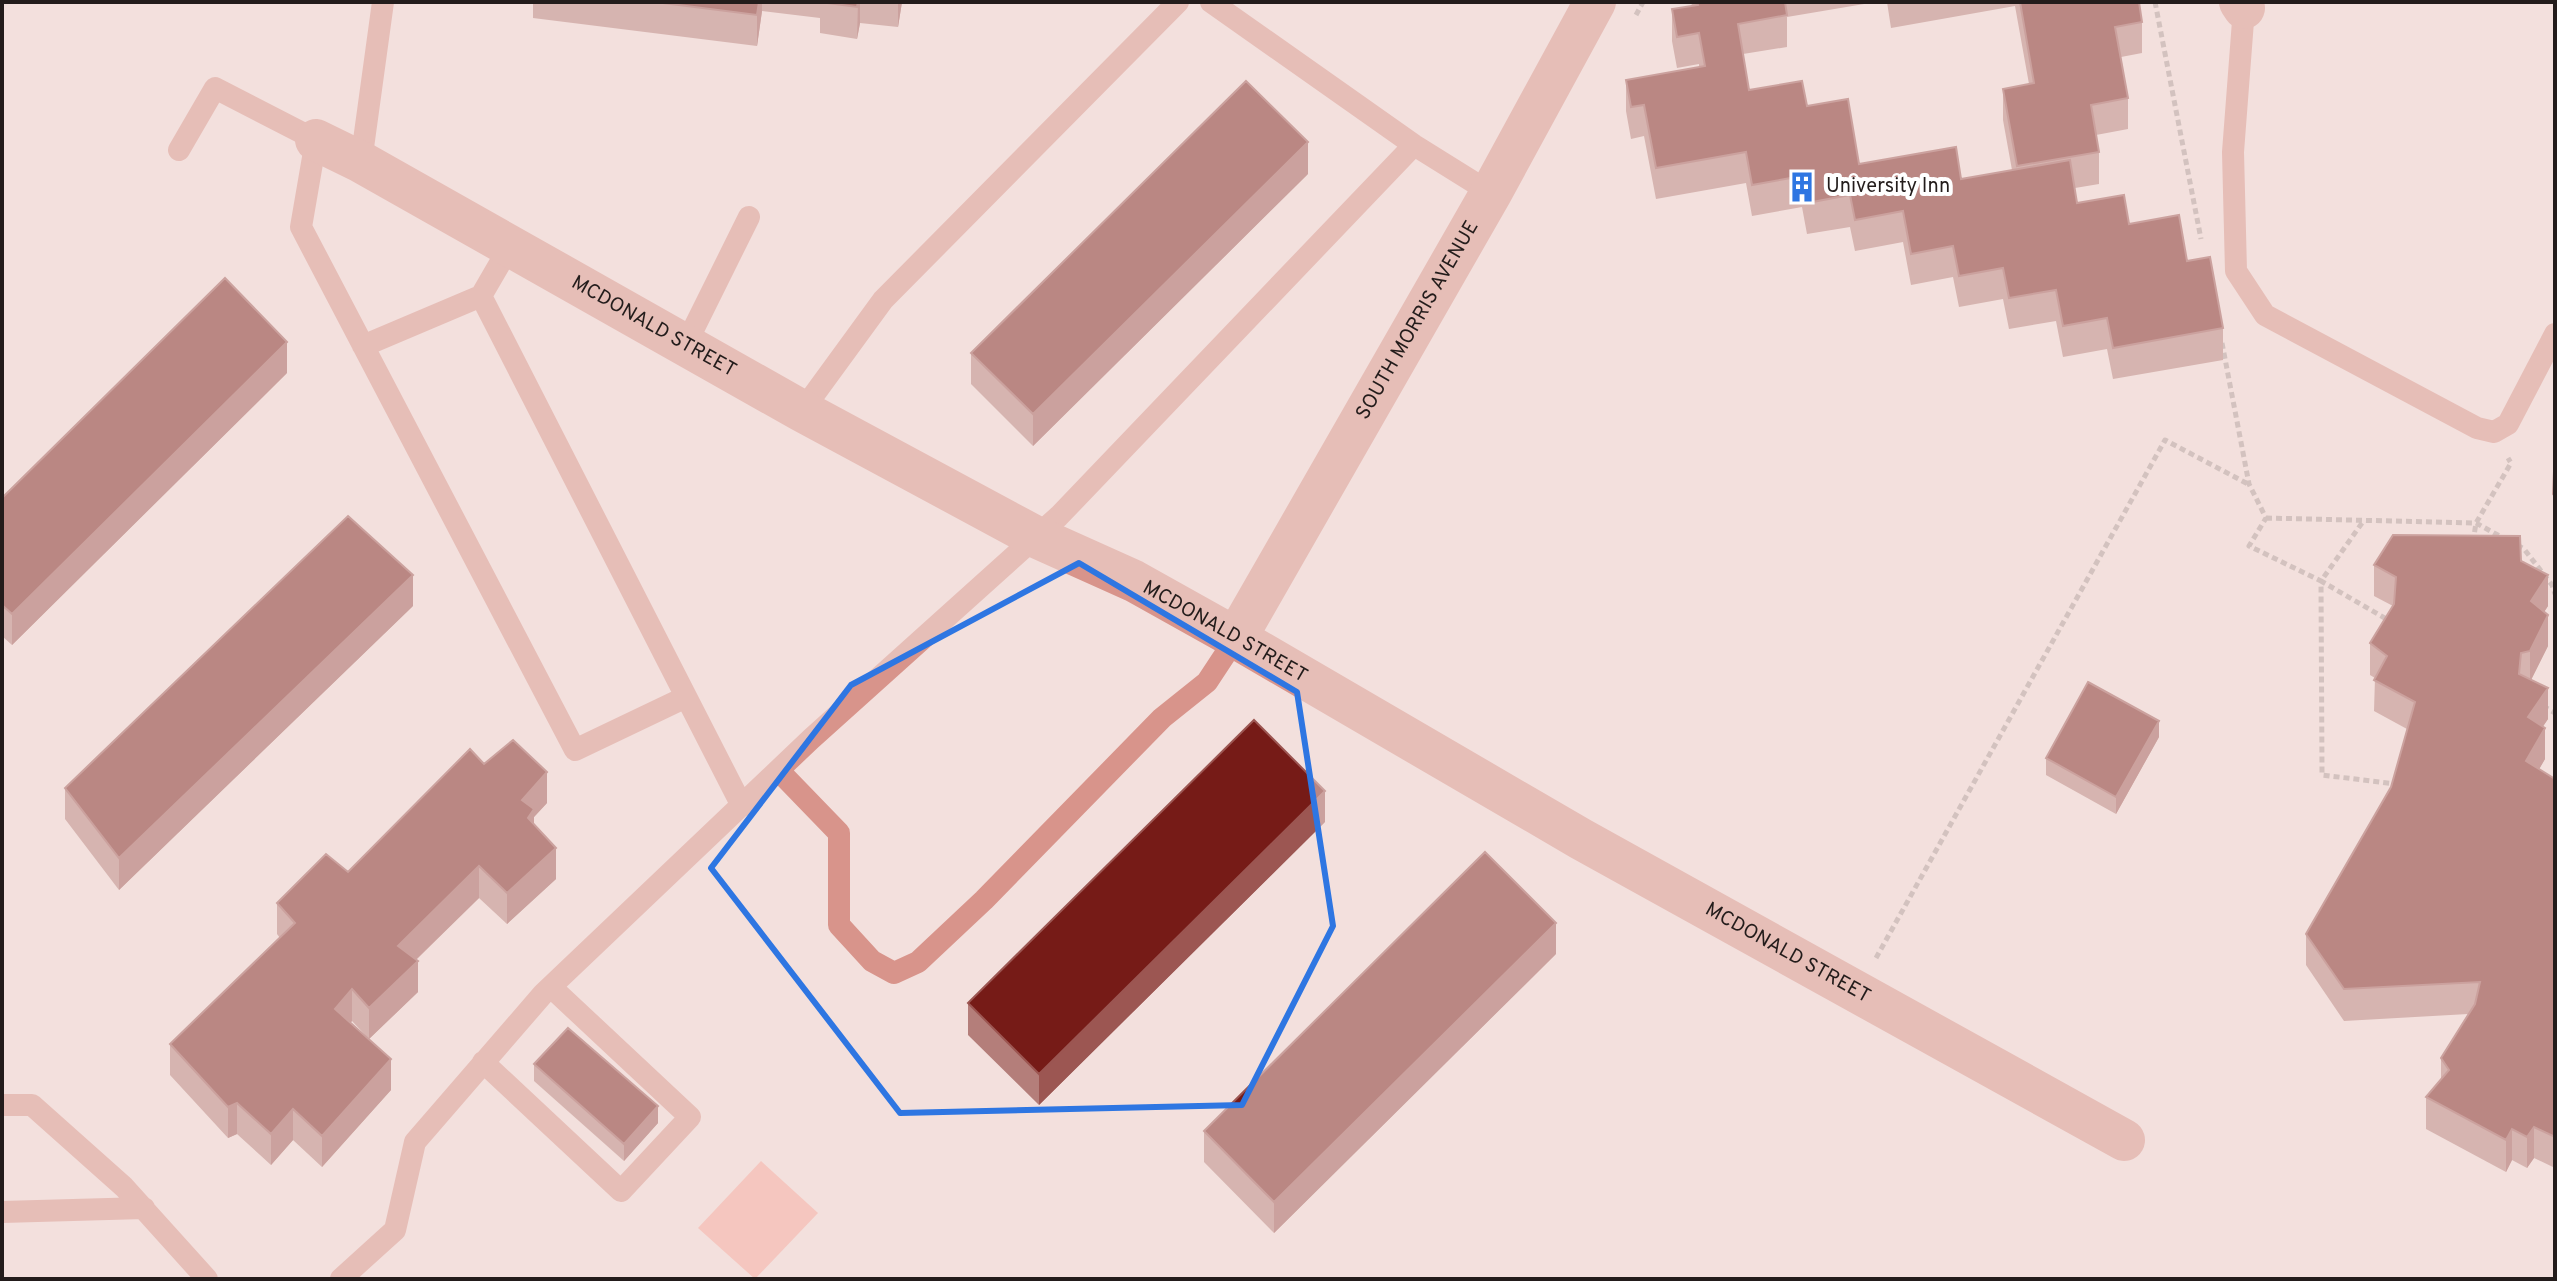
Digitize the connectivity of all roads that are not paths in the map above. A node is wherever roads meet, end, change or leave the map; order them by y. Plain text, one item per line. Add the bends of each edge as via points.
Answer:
1 (383, 2) edge
2 (1178, 2) edge
3 (1211, 2) edge
4 (1595, 2) edge
5 (2248, 4) edge
6 (316, 140) junction
7 (1414, 145) junction
8 (179, 150) dead end
9 (361, 162) junction
10 (1491, 193) junction
11 (749, 217) dead end
12 (510, 246) junction
13 (481, 296) junction
14 (2555, 334) edge
15 (363, 346) junction
16 (685, 346) junction
17 (802, 411) junction
18 (1036, 537) junction
19 (1236, 638) junction
20 (686, 697) junction
21 (779, 771) junction
22 (742, 806) junction
23 (551, 987) junction
24 (483, 1062) junction
25 (2, 1105) edge
26 (2124, 1140) dead end
27 (144, 1208) junction
28 (2, 1212) edge
29 (207, 1279) edge
30 (341, 1279) edge

1 - 9 lane
2 - 17 lane via 883,300
3 - 7 lane
4 - 10 street, SOUTH MORRIS AVENUE
5 - 14 lane via 2233,152 2236,271 2265,315 2477,428 2494,432 2508,424
6 - 8 lane via 215,88
6 - 9 street, MCDONALD STREET
6 - 15 lane via 301,227
7 - 10 lane
7 - 18 lane
9 - 12 street, MCDONALD STREET
10 - 19 street, SOUTH MORRIS AVENUE
11 - 16 lane
12 - 13 lane
12 - 16 street, MCDONALD STREET
13 - 15 lane
13 - 20 lane
15 - 20 lane via 575,750
16 - 17 street, MCDONALD STREET
17 - 18 street, MCDONALD STREET
18 - 19 street, MCDONALD STREET via 1134,581
18 - 21 lane
19 - 21 lane via 1207,682 1162,718 918,962 894,973 872,961 839,925 839,833
19 - 26 street, MCDONALD STREET via 1581,839
20 - 22 lane
21 - 22 lane
22 - 23 lane
23 - 24 lane
23 - 24 lane via 690,1117 621,1191
24 - 30 lane via 415,1142 395,1230
25 - 27 lane via 32,1105
27 - 28 lane
27 - 29 lane

